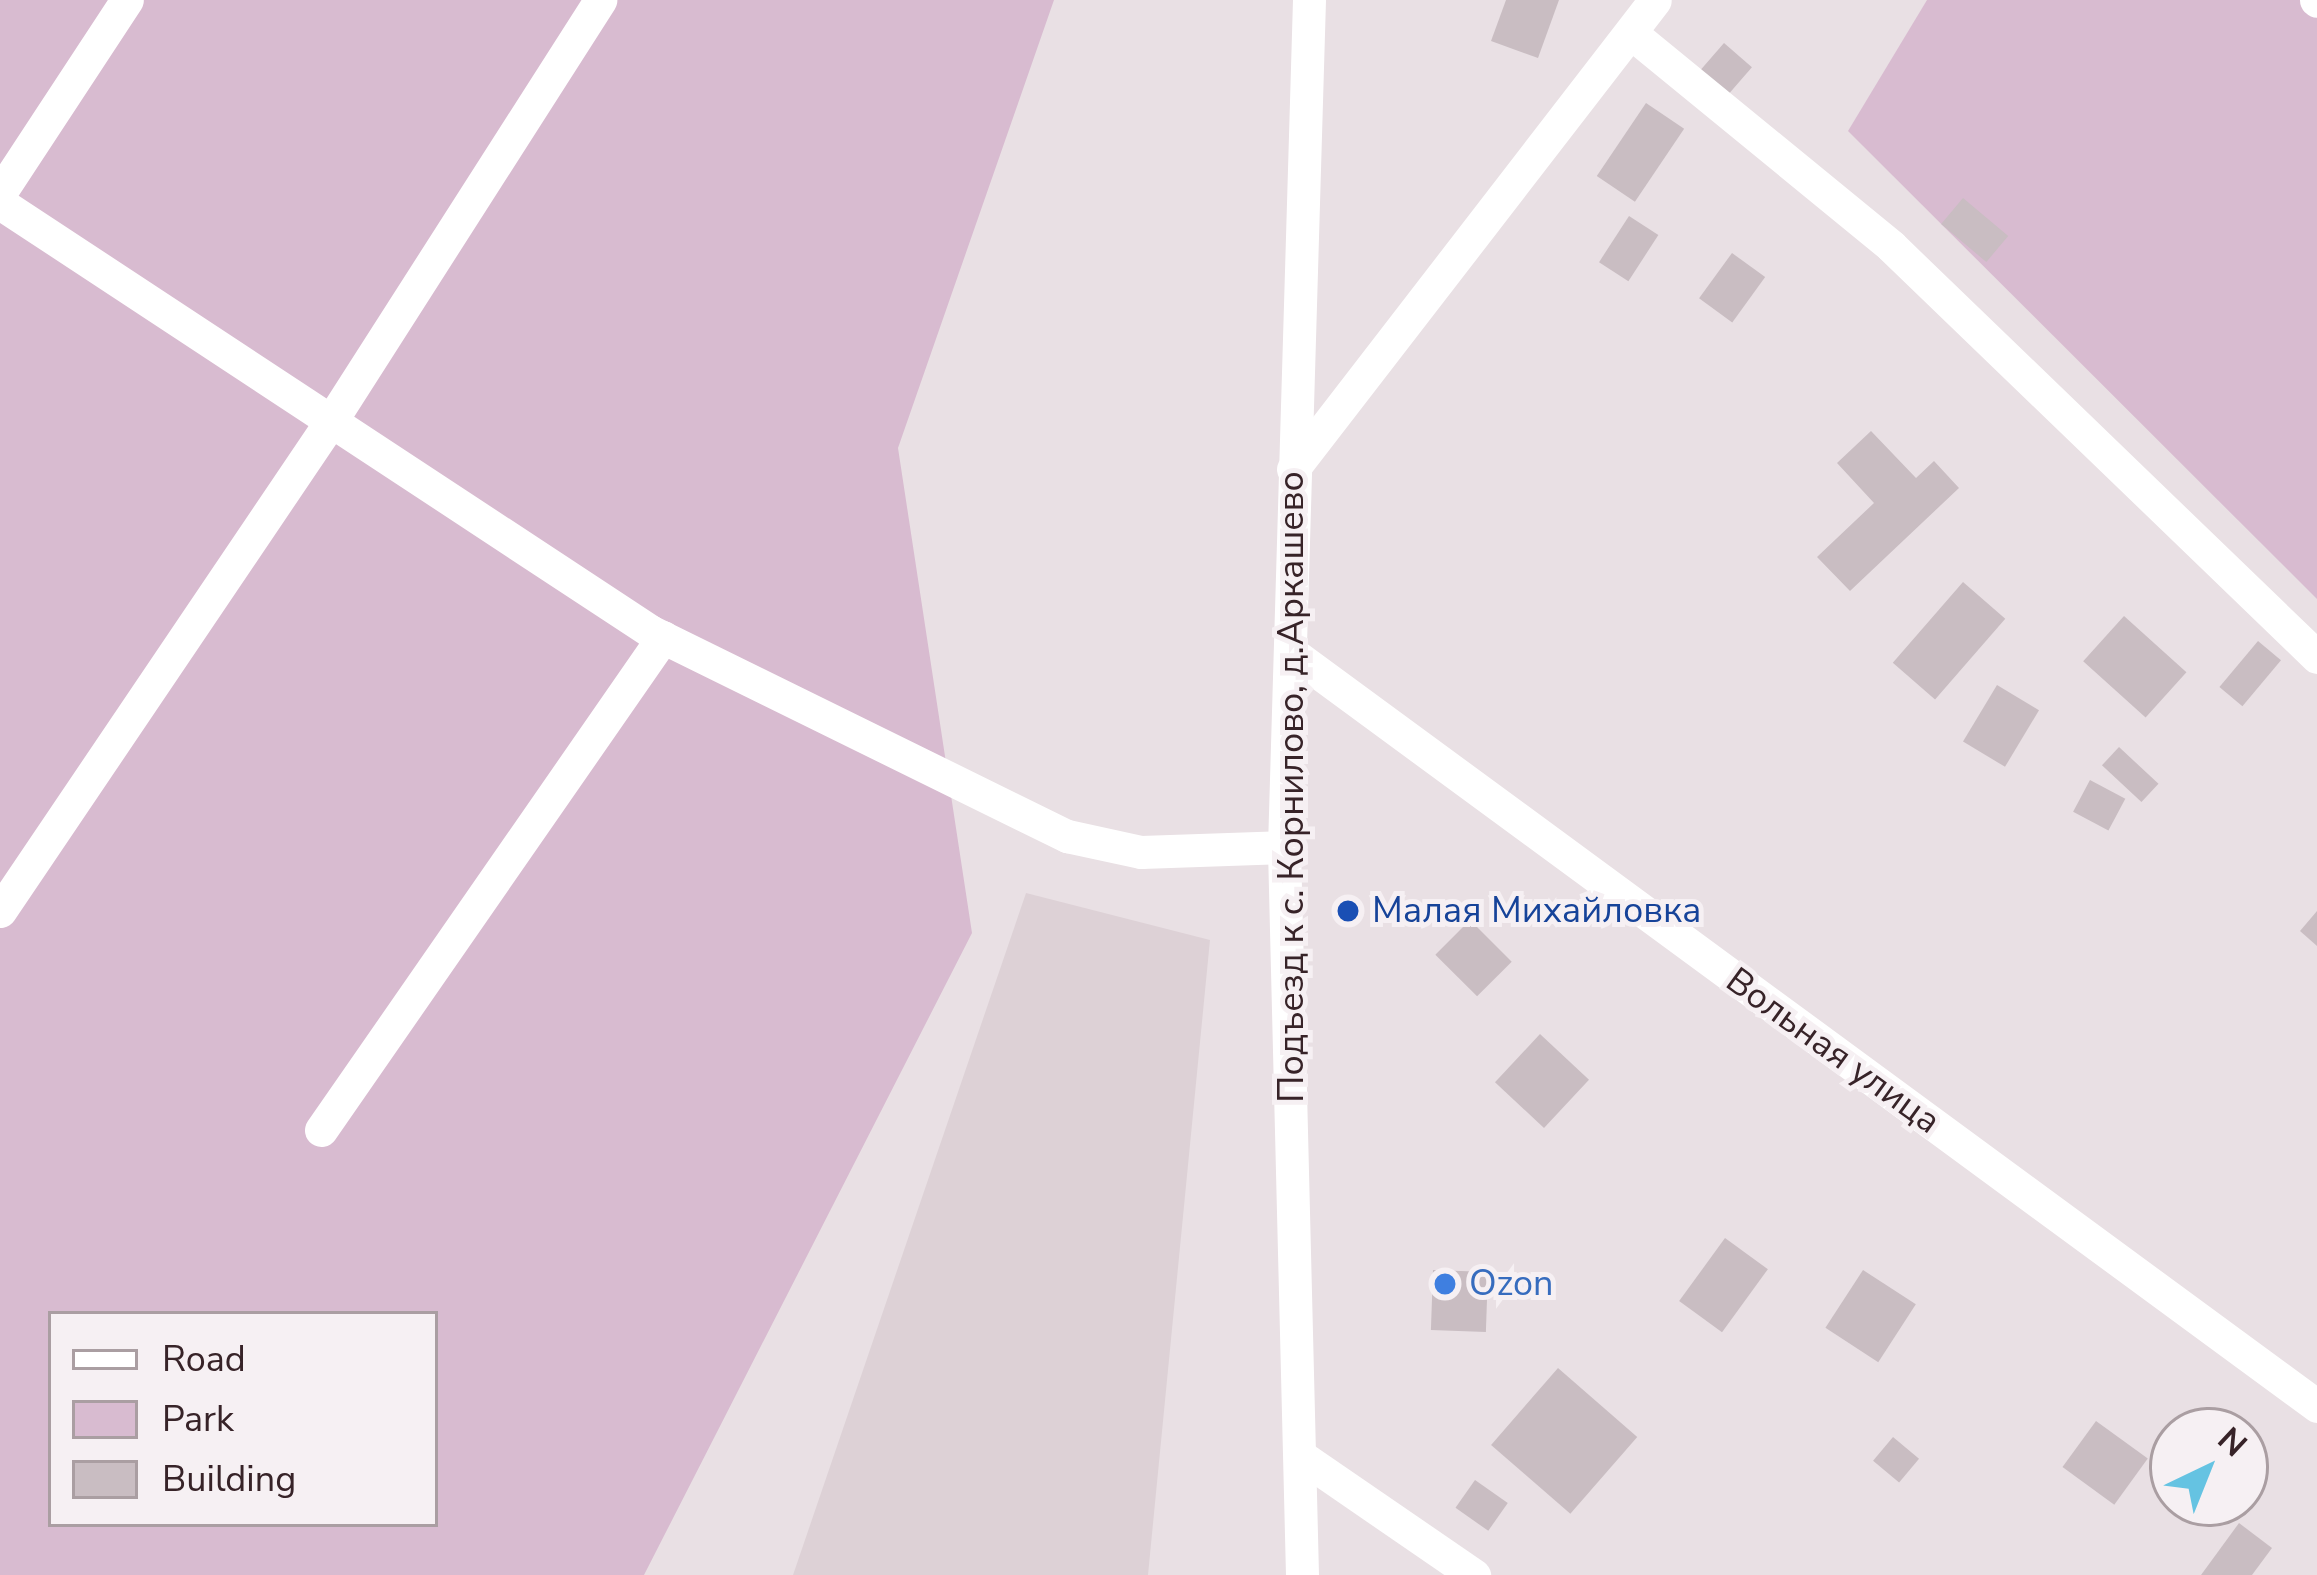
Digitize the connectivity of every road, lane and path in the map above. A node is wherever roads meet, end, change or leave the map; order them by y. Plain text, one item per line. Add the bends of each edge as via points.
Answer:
1 (127, 0) edge
2 (600, 0) edge
3 (1309, 0) edge
4 (1655, 0) edge
5 (1631, 32) junction
6 (0, 193) edge
7 (0, 203) edge
8 (331, 421) junction
9 (1293, 469) junction
10 (663, 637) junction
11 (1292, 653) junction
12 (2317, 657) edge
13 (1284, 847) junction
14 (0, 911) edge
15 (321, 1130) dead end
16 (2317, 1406) edge
17 (1302, 1457) junction
18 (1301, 1575) edge
19 (1474, 1575) edge

1 - 6 street
2 - 8 street
3 - 9 street, Подъезд к с. Корнилово, д.Аркашево
4 - 5 street
5 - 9 street
5 - 12 street via 1892,246
7 - 8 street
8 - 10 street
8 - 14 street
9 - 11 street, Подъезд к с. Корнилово, д.Аркашево
10 - 13 street via 1067,836 1141,852
10 - 15 street
11 - 13 street, Подъезд к с. Корнилово, д.Аркашево
11 - 16 street, Вольная улица
13 - 17 street, Подъезд к с. Корнилово, д.Аркашево
17 - 18 street, Подъезд к с. Корнилово, д.Аркашево
17 - 19 street

